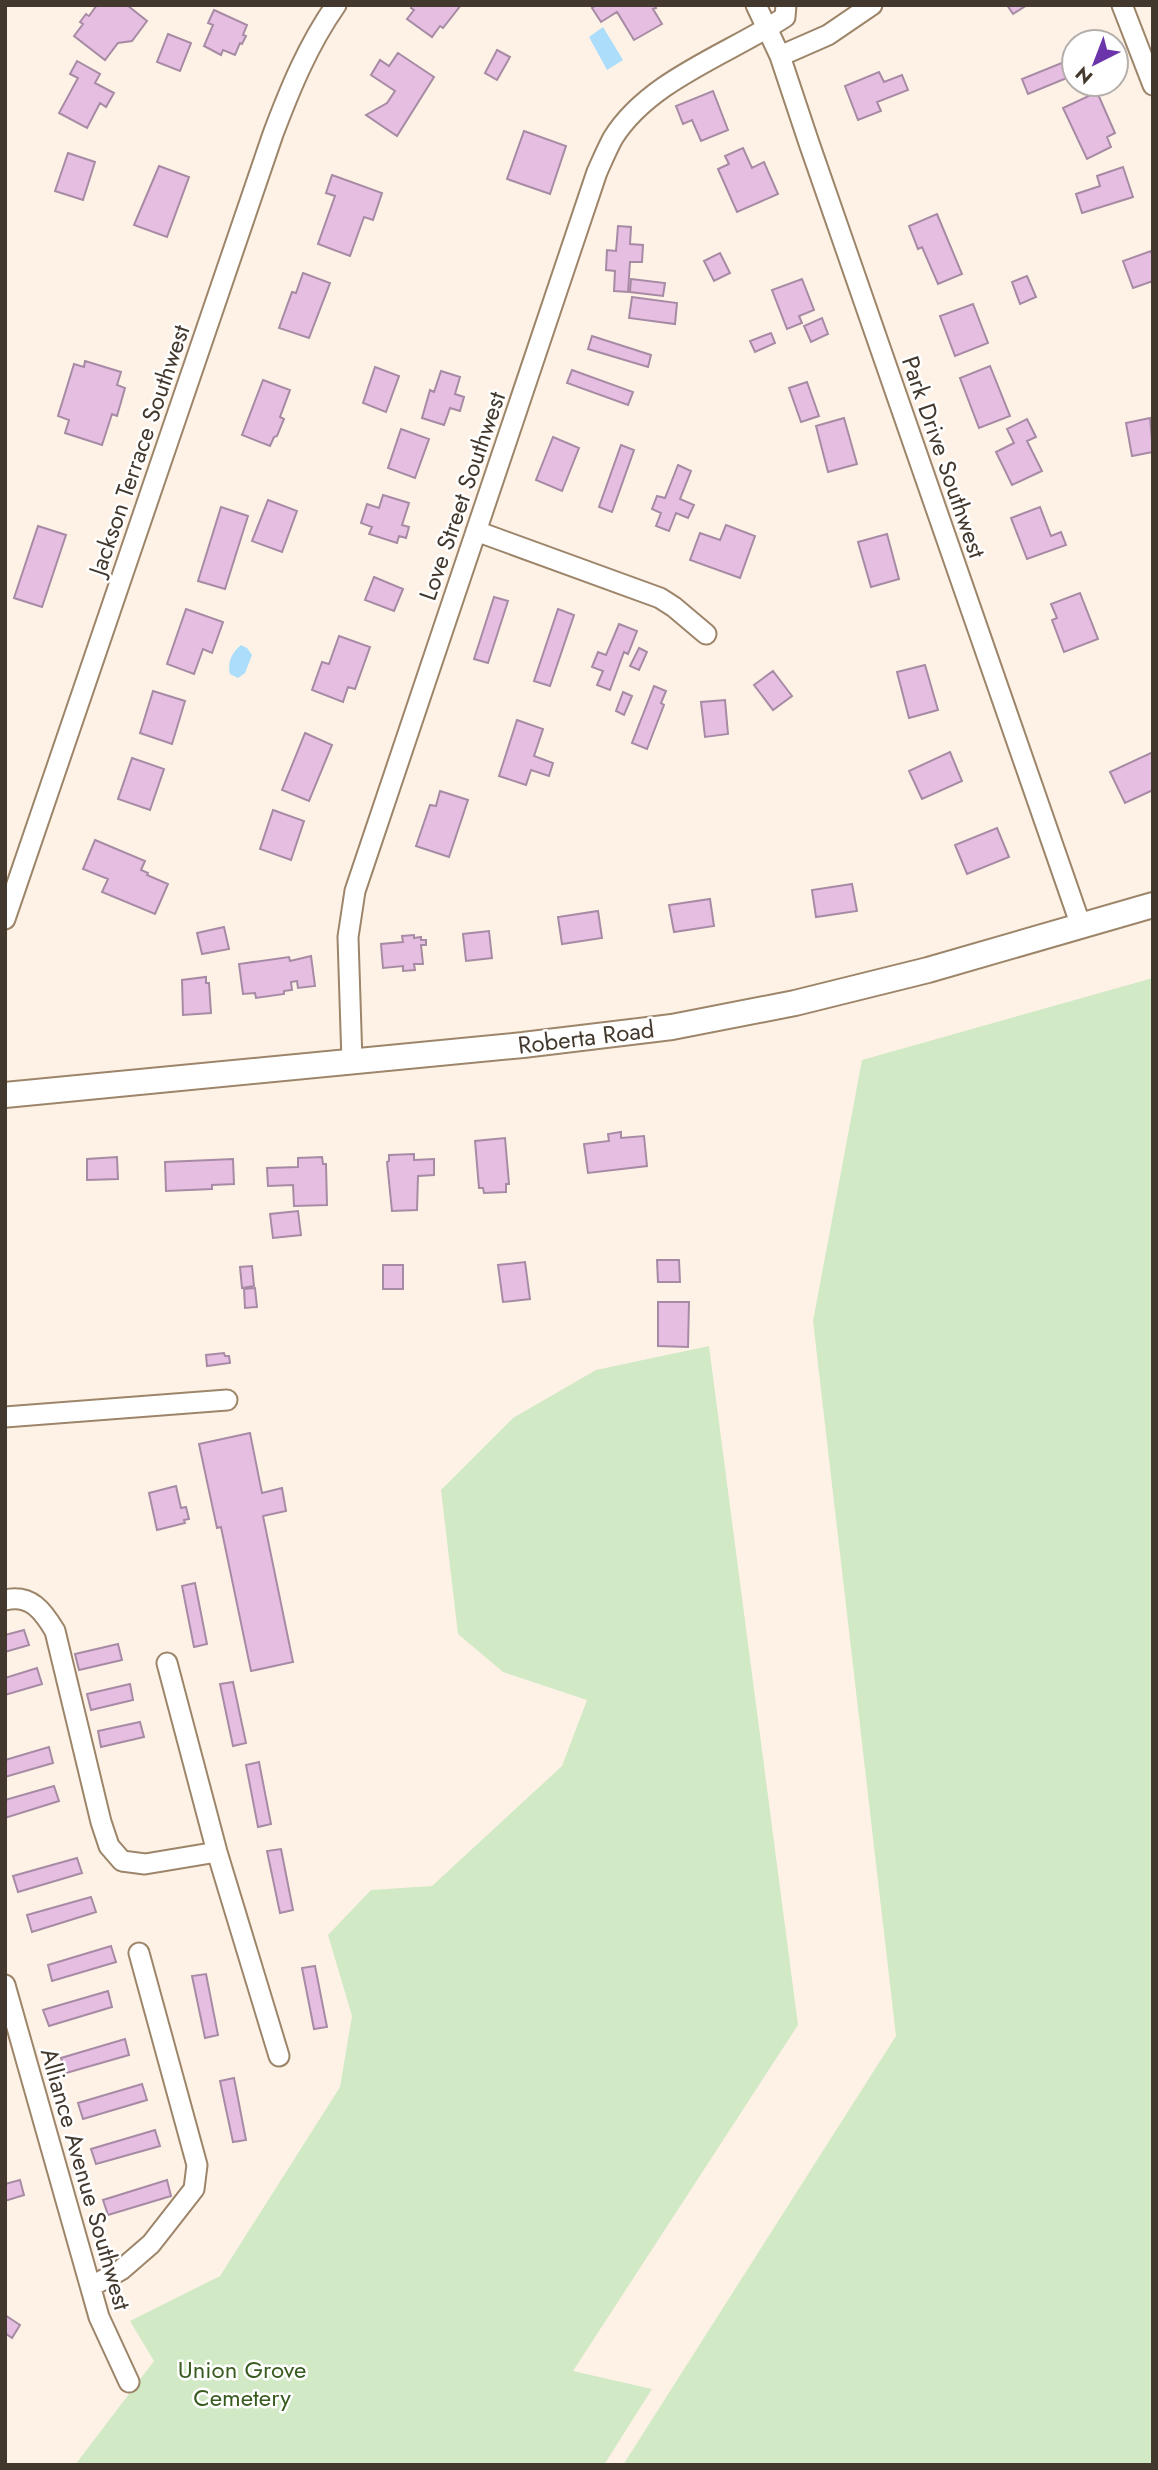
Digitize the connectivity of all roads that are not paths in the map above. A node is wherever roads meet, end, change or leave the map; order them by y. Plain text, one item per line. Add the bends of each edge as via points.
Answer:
1 (336, 5) edge
2 (755, 5) edge
3 (786, 5) edge
4 (872, 5) edge
5 (1122, 5) edge
6 (768, 28) junction
7 (780, 56) junction
8 (1153, 85) edge
9 (476, 531) junction
10 (706, 634) dead end
11 (1153, 905) edge
12 (5, 919) edge
13 (1081, 926) junction
14 (352, 1062) junction
15 (5, 1095) edge
16 (227, 1399) dead end
17 (5, 1417) edge
18 (5, 1600) edge
19 (167, 1663) dead end
20 (217, 1852) junction
21 (139, 1953) dead end
22 (5, 1985) edge
23 (279, 2056) dead end
24 (92, 2286) junction
25 (128, 2382) dead end

1 - 12 street, Jackson Terrace Southwest via 289,91 273,134
2 - 6 street, Park Drive Southwest
3 - 6 street via 785,17
4 - 7 street via 828,35
5 - 8 street
6 - 7 street, Park Drive Southwest
6 - 9 street, Love Street Southwest via 652,96 614,138 597,173
7 - 13 street, Park Drive Southwest
9 - 10 street via 660,598
9 - 14 street, Love Street Southwest via 355,891 348,937
11 - 13 street, Roberta Road
13 - 14 street, Roberta Road via 795,1003 672,1027
14 - 15 street, Roberta Road
16 - 17 street
18 - 20 street via 32,1602 55,1631 109,1846 122,1861 145,1864
19 - 20 street
20 - 23 street
21 - 24 street via 197,2165 194,2189 151,2244 121,2270
22 - 24 street, Alliance Avenue Southwest
24 - 25 street, Alliance Avenue Southwest via 99,2317

